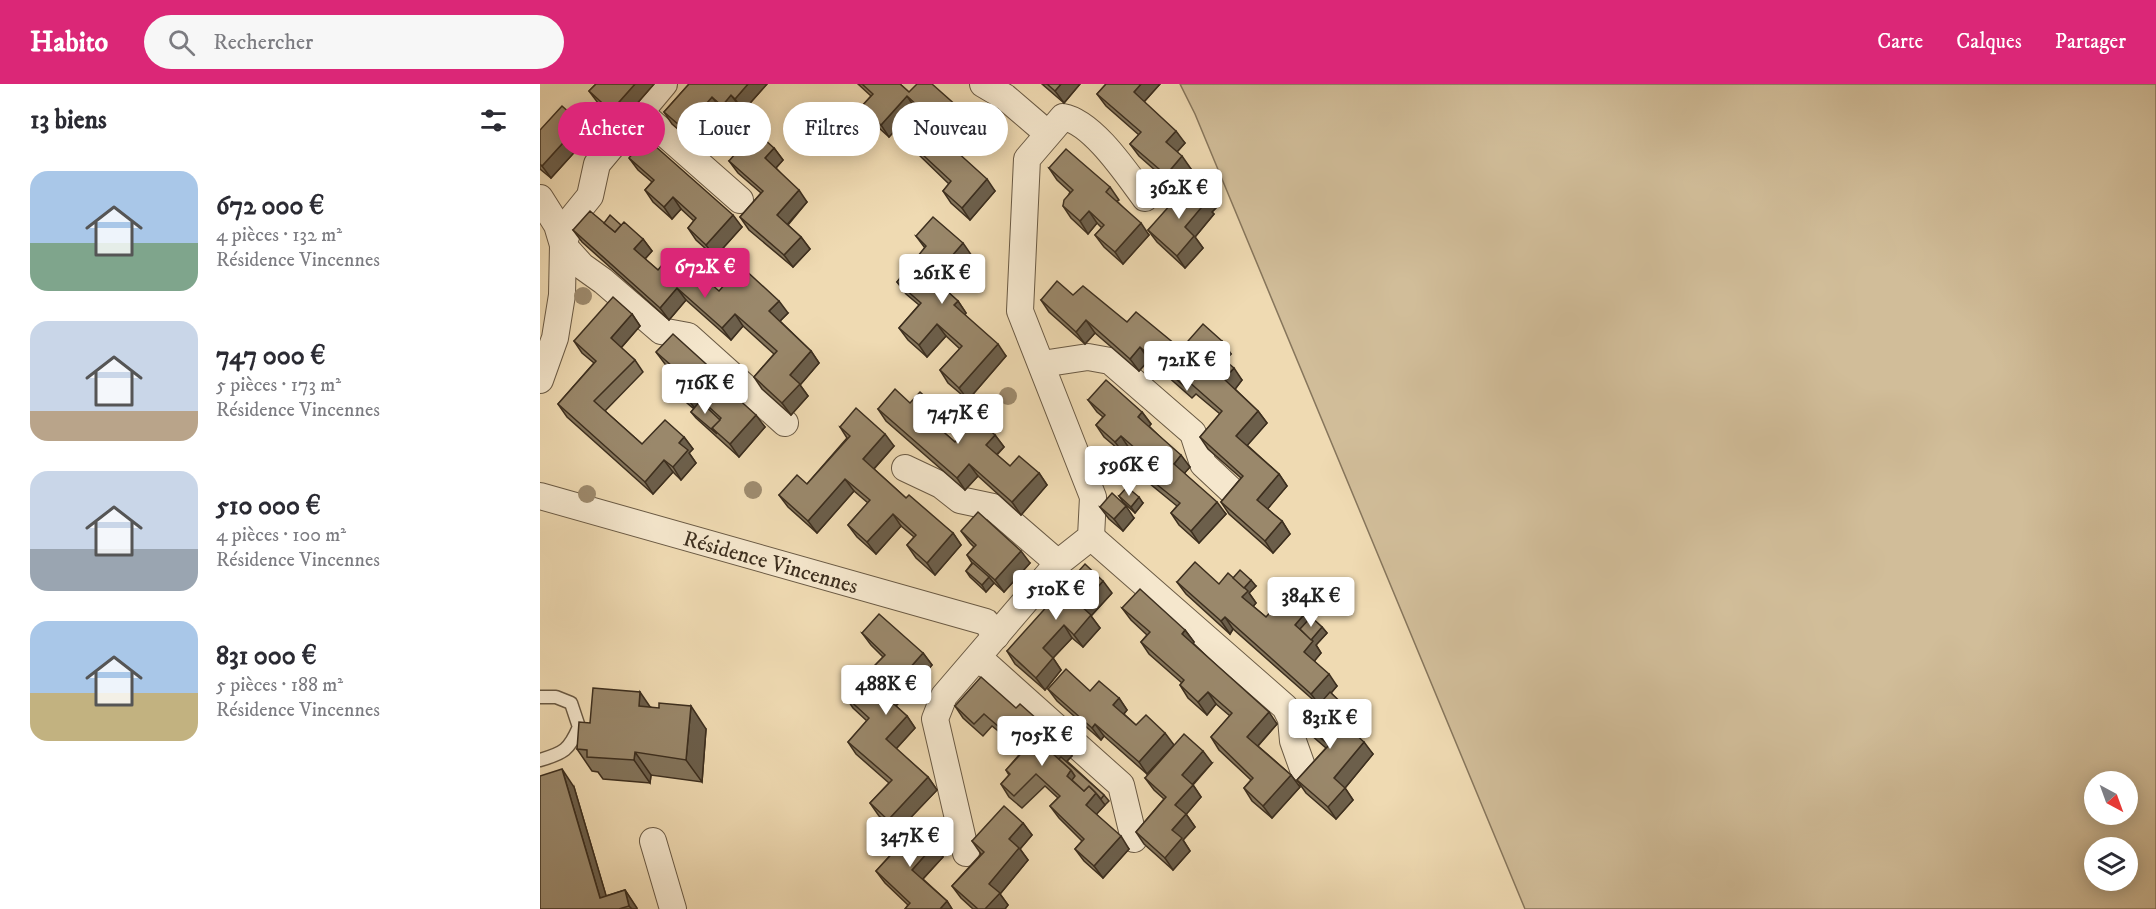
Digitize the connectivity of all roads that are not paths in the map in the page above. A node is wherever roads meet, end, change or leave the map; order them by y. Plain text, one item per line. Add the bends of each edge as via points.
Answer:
1 (664, 84) edge
2 (983, 84) edge
3 (649, 102) edge
4 (665, 134) edge
5 (1047, 134) junction
6 (604, 156) edge
7 (540, 198) edge
8 (1145, 198) dead end
9 (740, 200) dead end
10 (563, 245) junction
11 (1042, 364) junction
12 (541, 376) edge
13 (785, 423) dead end
14 (905, 468) dead end
15 (1234, 493) edge
16 (540, 496) edge
17 (1091, 537) junction
18 (1058, 563) junction
19 (996, 636) junction
20 (979, 658) junction
21 (540, 697) edge
22 (540, 760) edge
23 (1303, 769) edge
24 (1134, 839) edge
25 (653, 841) dead end
26 (966, 853) dead end
27 (673, 909) edge

1 - 3 street
2 - 5 street
4 - 9 street
5 - 8 street via 1063,117 1074,119 1101,143
5 - 11 street via 1027,159 1020,311
6 - 10 street via 597,164 590,196 573,217
7 - 10 street via 557,225
10 - 12 street via 562,295 555,338
10 - 13 street via 582,266 661,331 688,336
11 - 15 street via 1088,357 1110,361 1193,433 1203,464
11 - 17 street via 1093,497
14 - 18 street via 960,500 993,507
16 - 19 street, Résidence Vincennes via 986,622
17 - 18 street
17 - 23 street via 1285,707
18 - 19 street
19 - 20 street
20 - 24 street via 1121,785
20 - 26 street via 944,696 935,719
21 - 22 lane via 556,697 571,703 579,727 570,746 559,755
25 - 27 street

